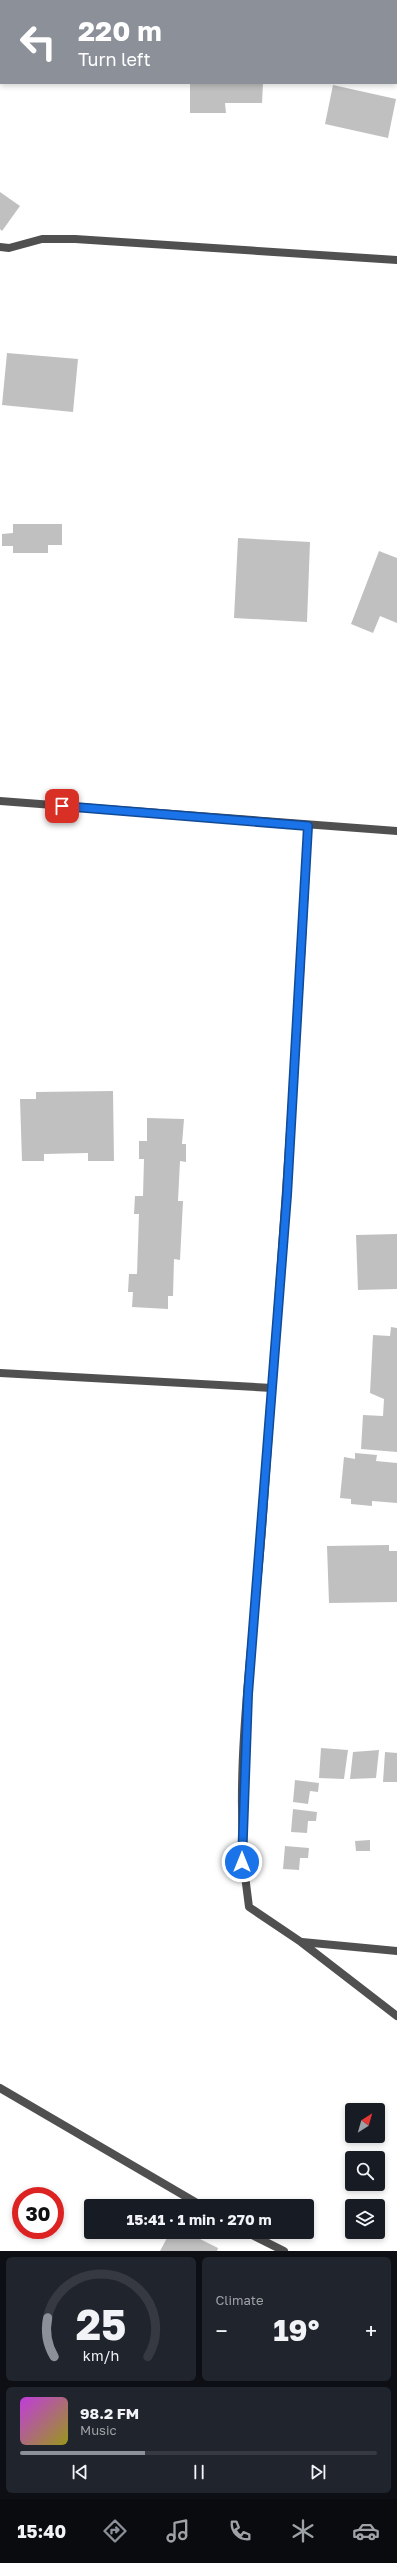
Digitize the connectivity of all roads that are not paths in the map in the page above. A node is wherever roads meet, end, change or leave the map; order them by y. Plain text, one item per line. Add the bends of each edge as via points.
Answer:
1 (0, 247) edge
2 (397, 260) edge
3 (0, 801) edge
4 (308, 826) junction
5 (397, 832) edge
6 (0, 1373) edge
7 (272, 1388) junction
8 (302, 1942) junction
9 (397, 1951) edge
10 (397, 2016) edge
11 (0, 2088) edge
12 (190, 2199) edge
13 (260, 2239) edge
14 (284, 2251) edge

1 - 2 street via 9,248 42,239 74,239
3 - 4 street
4 - 5 street
4 - 7 street via 287,1195
6 - 7 street
7 - 8 street via 248,1694 242,1862 249,1907
8 - 9 street
8 - 10 street
11 - 12 street
13 - 14 street

